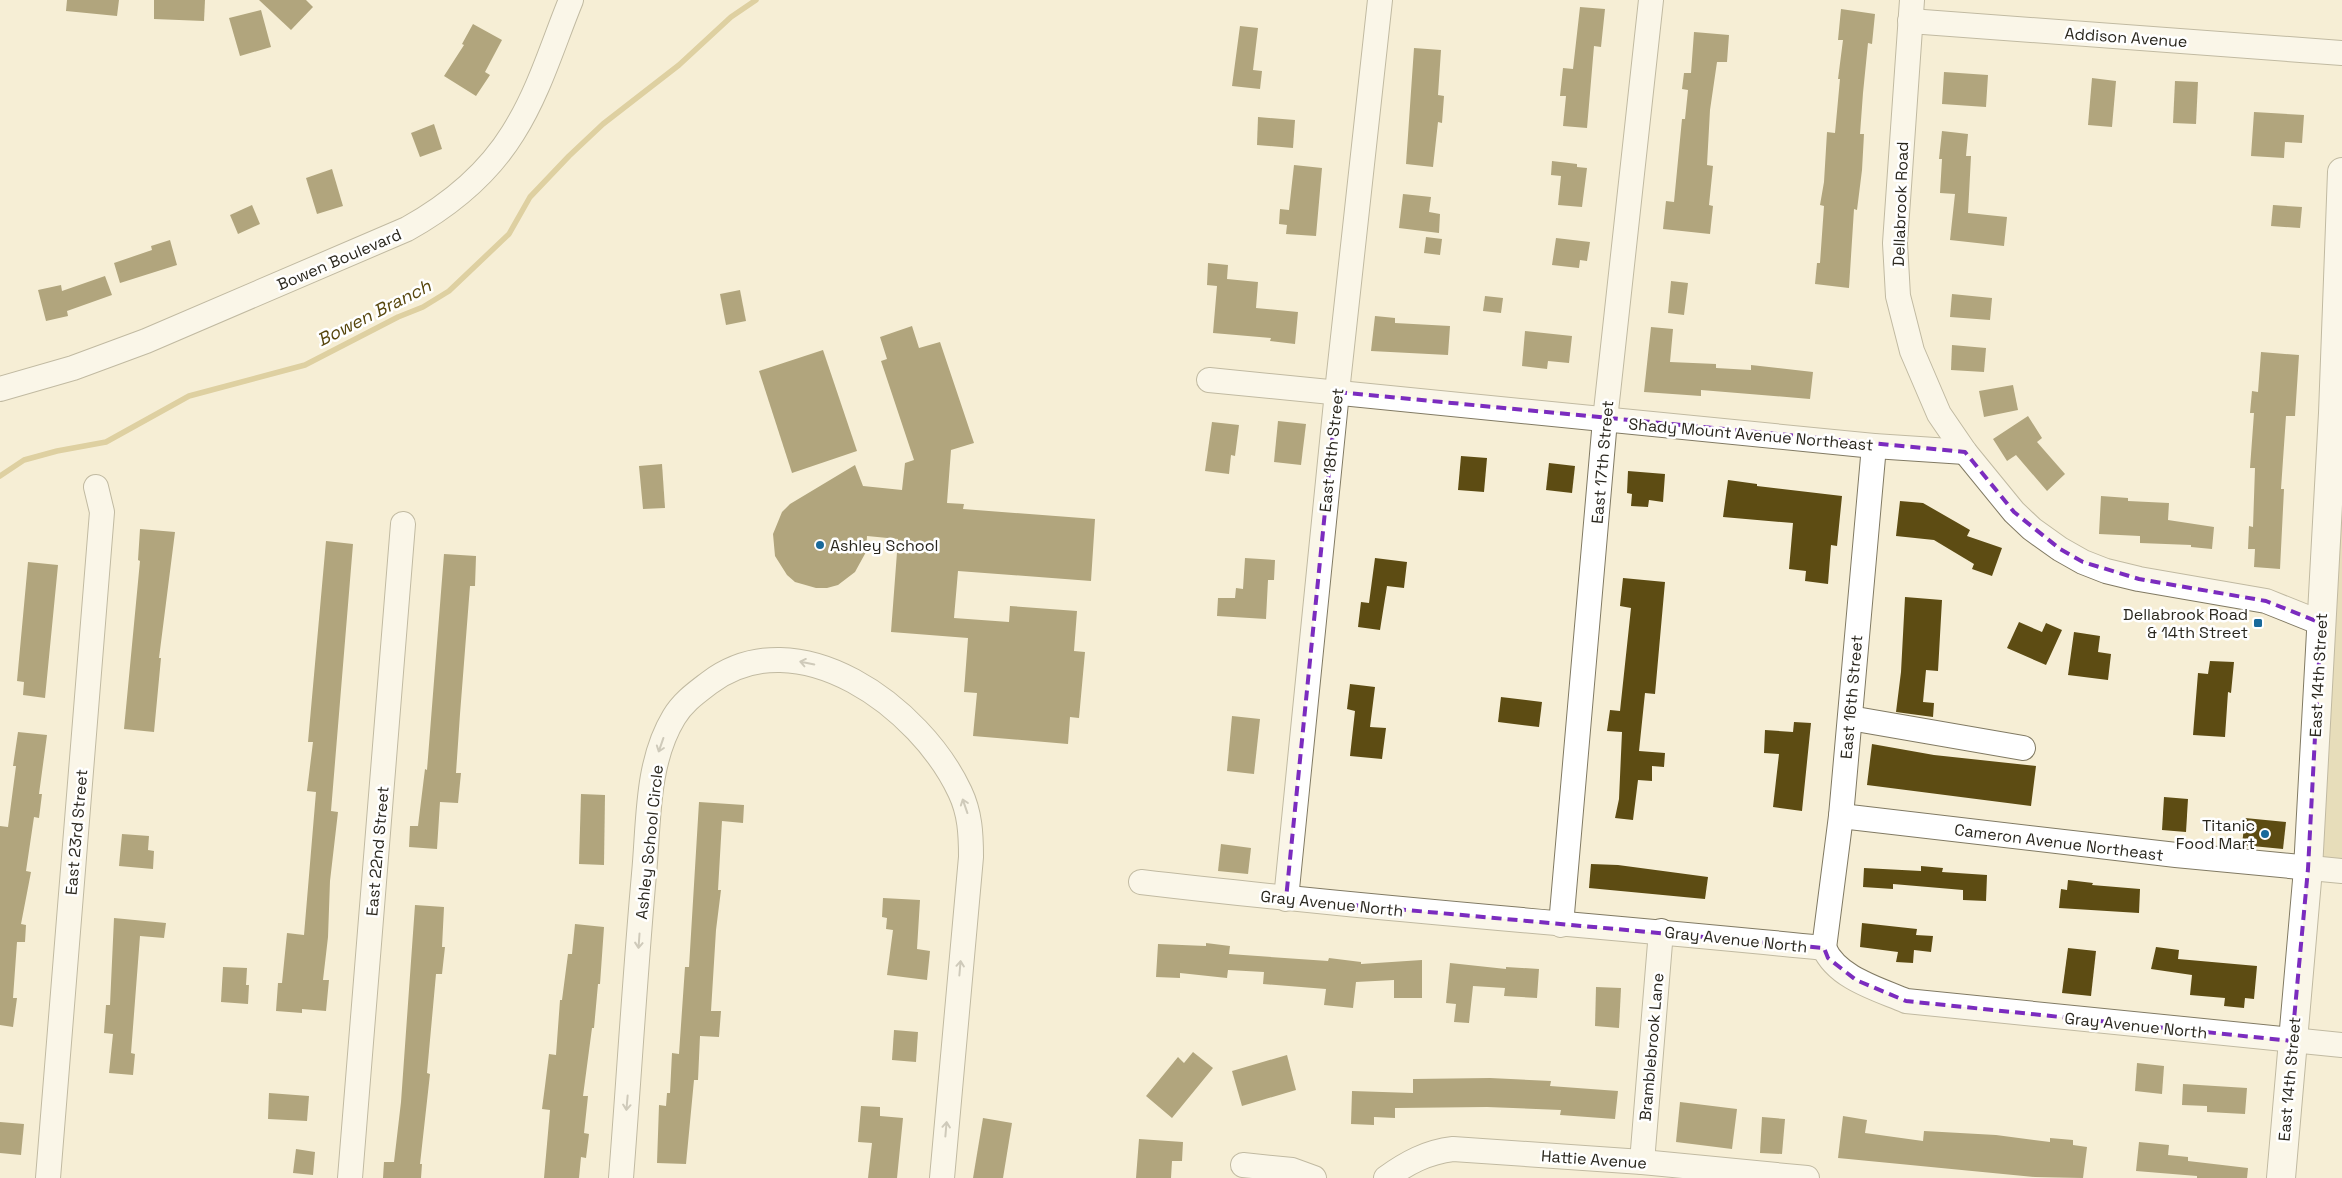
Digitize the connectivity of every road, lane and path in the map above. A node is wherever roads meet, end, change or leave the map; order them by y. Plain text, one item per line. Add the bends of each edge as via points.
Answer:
1 (571, 0) edge
2 (1380, 0) edge
3 (1651, 0) edge
4 (1911, 10) edge
5 (2342, 53) edge
6 (2342, 172) edge
7 (2341, 216) edge
8 (1209, 380) dead end
9 (0, 389) edge
10 (1337, 392) junction
11 (1605, 420) junction
12 (1874, 446) junction
13 (1965, 452) junction
14 (96, 487) dead end
15 (403, 524) dead end
16 (2321, 623) junction
17 (1850, 718) junction
18 (2022, 748) dead end
19 (1841, 816) junction
20 (2308, 869) junction
21 (2342, 871) edge
22 (1141, 882) dead end
23 (1286, 900) junction
24 (1561, 924) junction
25 (1661, 931) junction
26 (1824, 948) junction
27 (2292, 1041) junction
28 (2342, 1045) edge
29 (1642, 1162) junction
30 (1243, 1165) dead end
31 (48, 1178) edge
32 (350, 1178) edge
33 (621, 1178) edge
34 (942, 1178) edge
35 (1314, 1178) edge
36 (1386, 1178) edge
37 (1808, 1178) edge
38 (2281, 1178) edge

1 - 9 street, Bowen Boulevard via 514,133 469,187 434,214 407,230 146,341 72,368
2 - 10 street, East 18th Street
3 - 11 street, East 17th Street
4 - 5 street, Addison Avenue
4 - 13 street, Dellabrook Road via 1896,243 1898,296 1912,350 1935,405
6 - 7 main road, East 14th Street
7 - 16 main road, East 14th Street
8 - 10 street, Shady Mount Avenue Northeast
10 - 11 street, Shady Mount Avenue Northeast
10 - 23 street, East 18th Street
11 - 12 street, Shady Mount Avenue Northeast
11 - 24 street, East 17th Street
12 - 13 street, Shady Mount Avenue Northeast
12 - 17 street, East 16th Street
13 - 16 street, Dellabrook Road via 2020,518 2060,549 2083,562 2139,579 2266,601
14 - 31 street, East 23rd Street via 102,512
15 - 32 street, East 22nd Street
16 - 20 main road, East 14th Street
17 - 18 street
17 - 19 street, East 16th Street
19 - 20 street, Cameron Avenue Northeast
19 - 26 street, East 16th Street
20 - 21 street, Cameron Avenue Northeast
20 - 27 main road, East 14th Street
22 - 23 street, Gray Avenue North
23 - 24 street, Gray Avenue North
24 - 25 street, Gray Avenue North
25 - 26 street, Gray Avenue North
25 - 29 street, Bramblebrook Lane
26 - 27 street, Gray Avenue North via 1828,958 1856,980 1906,1001
27 - 28 street, Gray Avenue North
27 - 38 main road, East 14th Street
29 - 36 street, Hattie Avenue via 1453,1149 1434,1151 1417,1158
29 - 37 street, Hattie Avenue
30 - 35 street via 1292,1170
34 -> 33 street, Ashley School Circle via 971,858 969,818 960,793 937,756 897,710 838,673 820,666 782,660 732,668 696,693 674,717 656,759 642,896

